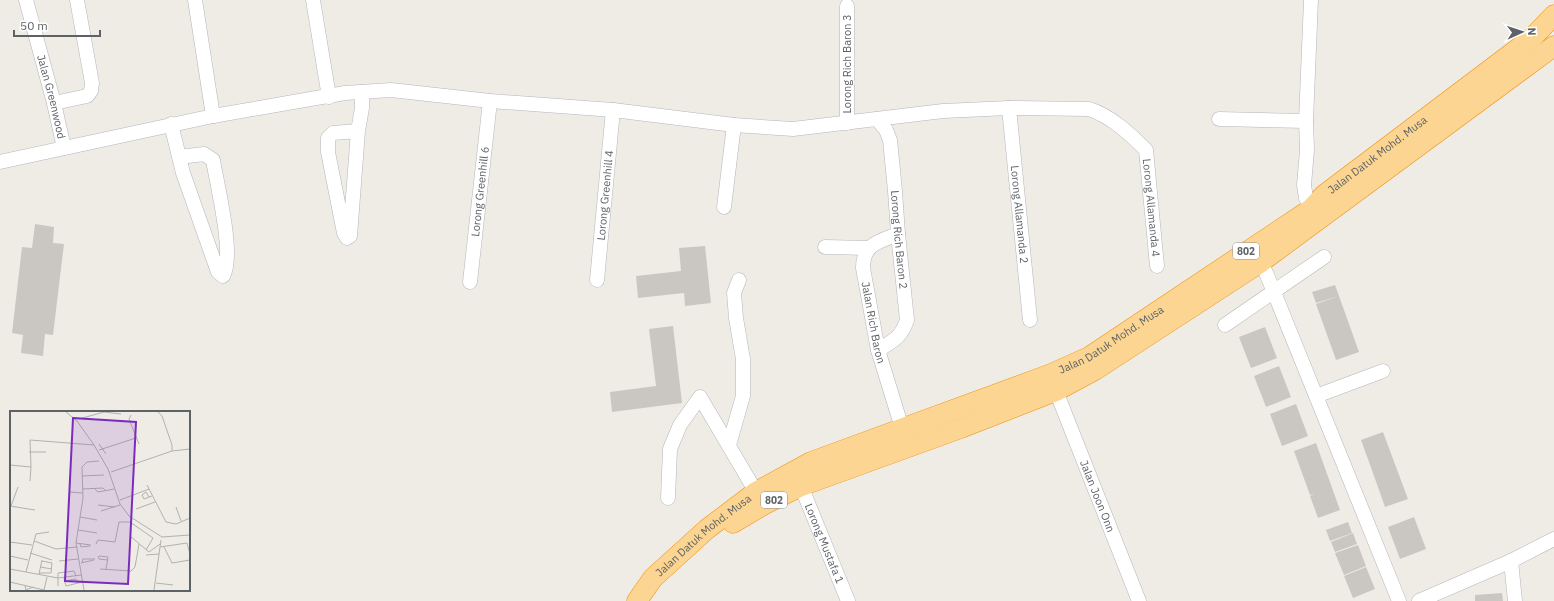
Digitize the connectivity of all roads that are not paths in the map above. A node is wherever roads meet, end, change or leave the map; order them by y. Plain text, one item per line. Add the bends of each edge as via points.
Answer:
1 (26, 0) edge
2 (78, 0) edge
3 (195, 0) edge
4 (313, 0) edge
5 (1311, 0) edge
6 (847, 6) dead end
7 (1554, 15) edge
8 (1554, 46) edge
9 (362, 92) junction
10 (329, 97) junction
11 (490, 101) junction
12 (54, 103) junction
13 (1010, 108) junction
14 (613, 110) junction
15 (213, 116) junction
16 (877, 119) junction
17 (1219, 119) dead end
18 (1306, 121) junction
19 (847, 123) junction
20 (171, 124) junction
21 (734, 126) junction
22 (358, 131) junction
23 (64, 148) junction
24 (178, 157) junction
25 (0, 162) edge
26 (724, 207) dead end
27 (1310, 209) junction
28 (898, 234) junction
29 (826, 247) dead end
30 (869, 248) junction
31 (1324, 256) dead end
32 (1261, 262) junction
33 (1157, 266) dead end
34 (597, 280) dead end
35 (739, 280) dead end
36 (470, 282) dead end
37 (1273, 291) junction
38 (1030, 320) dead end
39 (1225, 325) dead end
40 (878, 350) junction
41 (1383, 370) dead end
42 (1056, 391) junction
43 (1316, 396) junction
44 (902, 428) junction
45 (924, 440) junction
46 (729, 445) junction
47 (801, 486) junction
48 (756, 492) junction
49 (668, 498) dead end
50 (1554, 539) edge
51 (1511, 561) junction
52 (637, 601) edge
53 (651, 601) edge
54 (848, 601) edge
55 (1139, 601) edge
56 (1399, 601) edge
57 (1419, 601) edge
58 (1515, 601) edge

1 - 12 street, Jalan Greenwood
2 - 12 street via 92,83 91,91 87,96
3 - 15 street
4 - 10 street
5 - 18 street
6 - 19 street, Lorong Rich Baron 3
7 - 27 highway, Jalan Datuk Mohd. Musa / 802 via 1532,38 1324,195
8 - 32 highway, Jalan Datuk Mohd. Musa / 802
9 - 10 street
9 - 11 street via 391,90
9 - 22 street
10 - 15 street
11 - 14 street
11 - 36 street, Lorong Greenhill 6
12 - 23 street, Jalan Greenwood
13 - 16 street via 944,111
13 - 33 street, Lorong Allamanda 4 via 1089,109 1100,112 1146,150
13 - 38 street, Lorong Allamanda 2
14 - 21 street
14 - 34 street, Lorong Greenhill 4
15 - 20 street
16 - 19 street
16 - 28 street, Lorong Rich Baron 2 via 890,140
17 - 18 street
18 - 27 street via 1304,185
19 - 21 street via 793,128
20 - 23 street
20 - 24 street
21 - 26 street
22 - 22 street via 350,236 347,238 328,152 328,138 333,133
23 - 25 street
24 - 24 street via 218,272 223,276 227,242 213,160 204,154
27 - 44 highway, Jalan Datuk Mohd. Musa / 802 via 1089,357 1050,374
28 - 30 street
28 - 40 street, Lorong Rich Baron 2 via 908,320 898,338
29 - 30 street
30 - 40 street, Jalan Rich Baron via 863,259 863,268
31 - 37 street
32 - 37 street
32 - 42 highway, Jalan Datuk Mohd. Musa / 802 via 1095,370
35 - 46 street via 734,293 743,359 743,396
37 - 39 street
37 - 43 street
40 - 44 street, Jalan Rich Baron
41 - 43 street
42 - 45 highway, Jalan Datuk Mohd. Musa / 802
42 - 55 street, Jalan Joon Onn
43 - 56 street
44 - 45 highway via 907,435
44 - 48 highway, Jalan Datuk Mohd. Musa / 802 via 811,462
45 - 47 highway, Jalan Datuk Mohd. Musa / 802
46 - 48 street
46 - 49 street via 700,397 680,425 670,449
47 - 53 highway, Jalan Datuk Mohd. Musa / 802 via 712,536 664,582
47 - 54 street, Lorong Mustafa 1
48 - 52 highway, Jalan Datuk Mohd. Musa / 802 via 707,529 658,573
50 - 51 street
51 - 57 street
51 - 58 street

